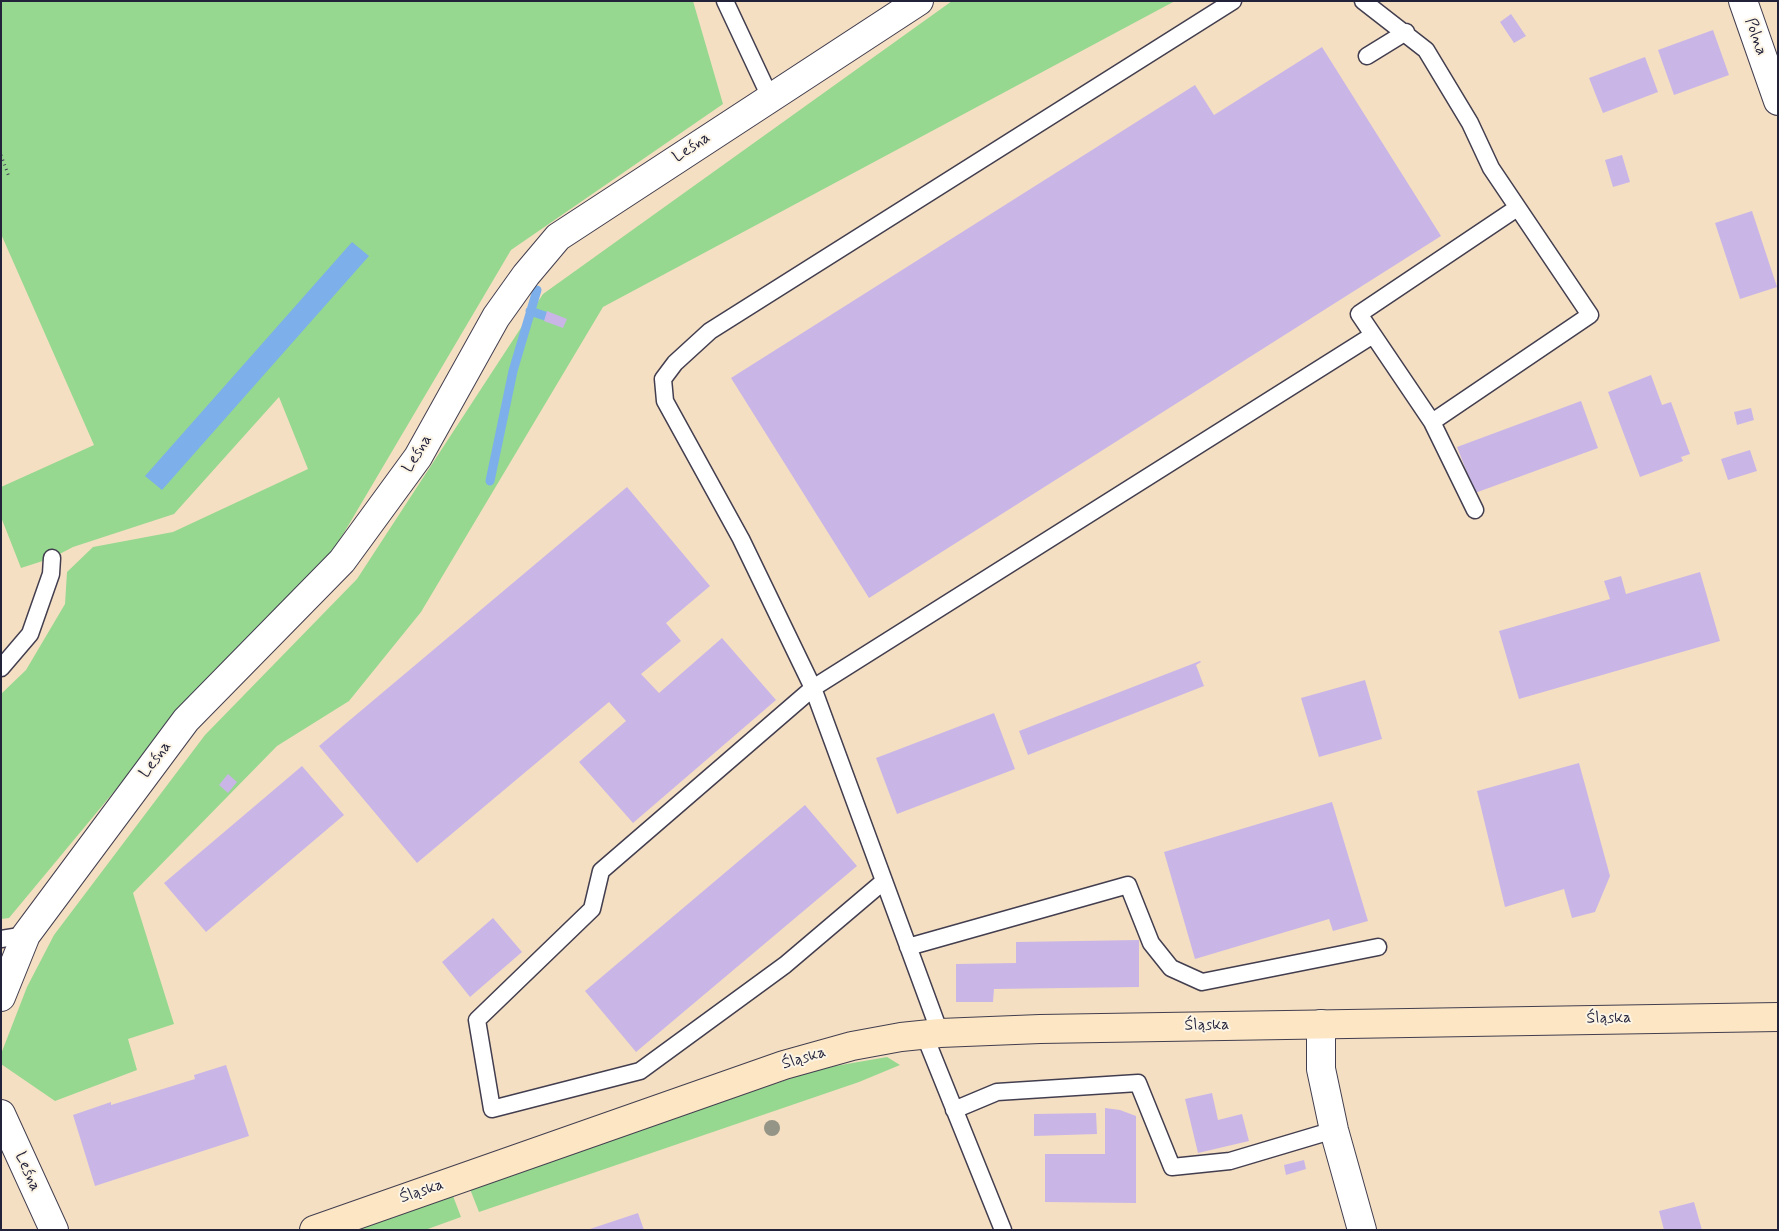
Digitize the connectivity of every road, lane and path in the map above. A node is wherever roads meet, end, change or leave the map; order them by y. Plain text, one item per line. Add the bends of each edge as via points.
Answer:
1 (725, 1) edge
2 (918, 1) edge
3 (1233, 1) edge
4 (1363, 1) edge
5 (1743, 1) edge
6 (1406, 32) junction
7 (1367, 56) dead end
8 (770, 96) junction
9 (1778, 101) edge
10 (1, 155) edge
11 (9, 177) dead end
12 (1517, 208) junction
13 (1373, 335) junction
14 (1432, 422) junction
15 (1475, 510) dead end
16 (52, 558) dead end
17 (1, 668) edge
18 (812, 688) junction
19 (884, 881) junction
20 (14, 937) edge
21 (908, 947) junction
22 (1378, 947) dead end
23 (1, 997) edge
24 (1778, 1016) edge
25 (1321, 1024) junction
26 (932, 1033) junction
27 (954, 1110) junction
28 (1, 1114) edge
29 (1334, 1130) junction
30 (54, 1230) edge
31 (314, 1230) edge
32 (1003, 1230) edge
33 (1362, 1230) edge

1 - 8 lane
2 - 8 street, Leśna
3 - 18 lane via 710,331 675,363 663,379 665,401 741,539
4 - 6 lane
5 - 9 street, Polna
6 - 7 lane
6 - 12 lane via 1430,57 1470,123 1491,168
8 - 20 street, Leśna via 558,236 496,317 418,457 342,562 186,720
10 - 11 path
12 - 13 lane via 1359,314
12 - 14 lane via 1590,315
13 - 14 lane
13 - 18 lane
14 - 15 lane
16 - 17 lane via 51,574 30,634
18 - 19 lane
18 - 19 lane via 602,871 592,909 477,1020 492,1109 640,1071 785,965
19 - 21 lane
20 - 23 street, Leśna
21 - 22 lane via 1128,885 1151,943 1171,968 1202,982
21 - 26 lane
24 - 25 main road, Śląska
25 - 26 main road, Śląska
25 - 29 street via 1321,1069
26 - 27 lane
26 - 31 main road, Śląska via 816,1054
27 - 29 lane via 996,1092 1138,1083 1172,1167 1230,1161
27 - 32 lane
28 - 30 street, Leśna
29 - 33 street

